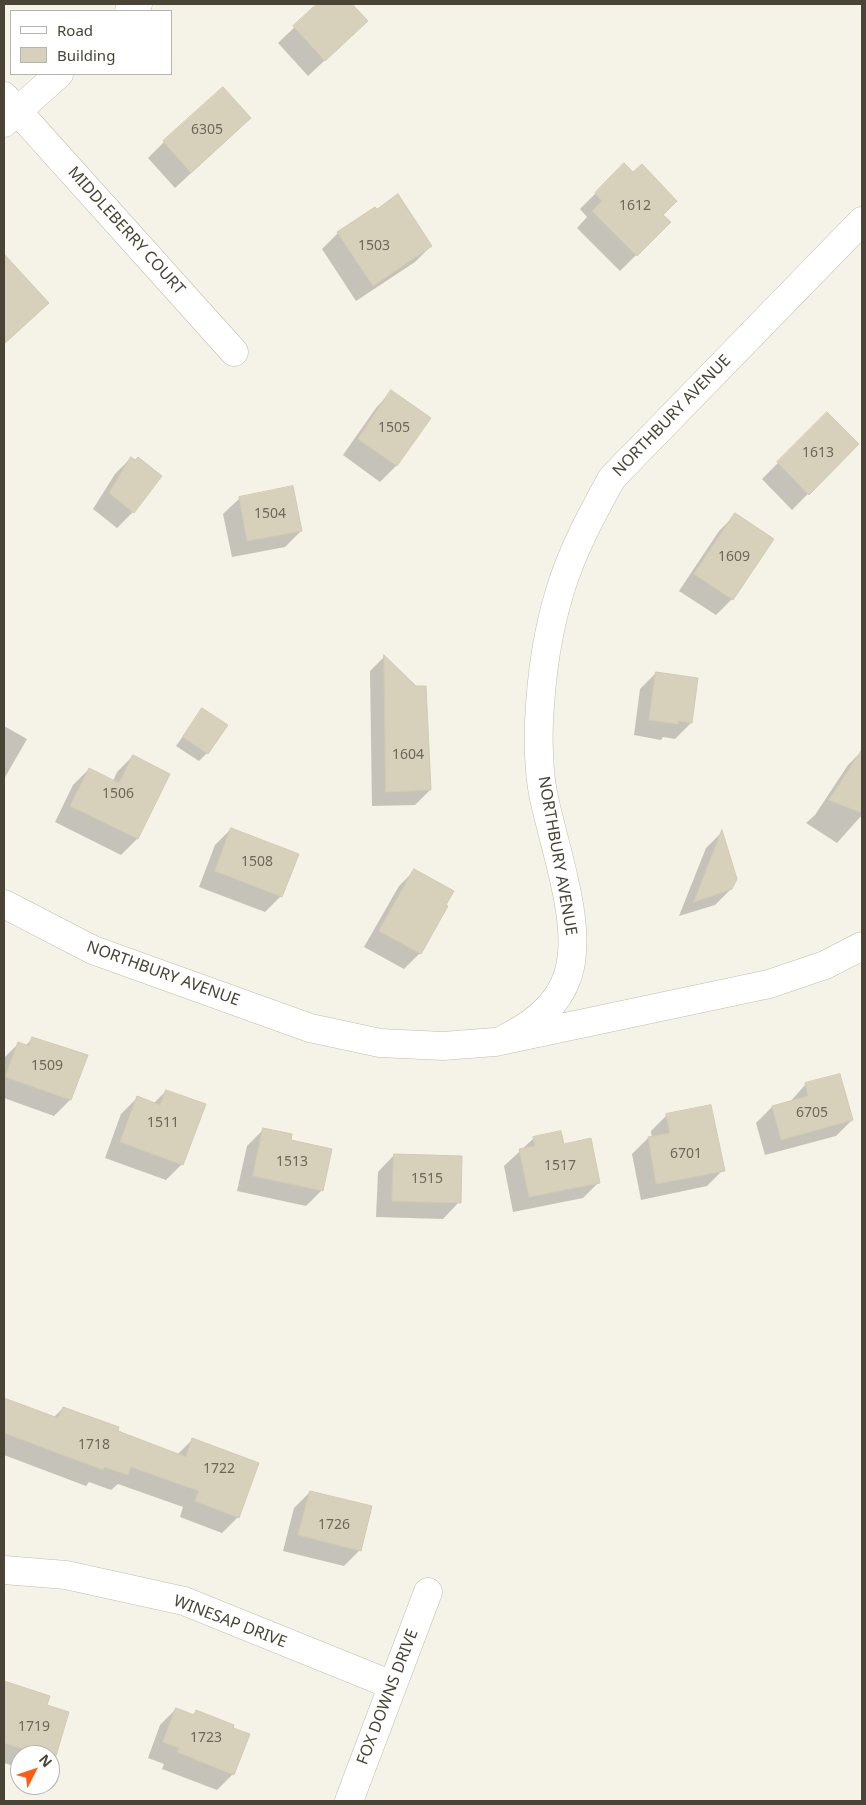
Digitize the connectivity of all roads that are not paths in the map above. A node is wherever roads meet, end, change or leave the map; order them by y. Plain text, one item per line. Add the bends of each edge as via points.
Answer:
1 (58, 75) edge
2 (8, 110) edge
3 (862, 221) edge
4 (234, 352) dead end
5 (4, 904) edge
6 (862, 946) edge
7 (506, 1038) junction
8 (4, 1570) edge
9 (428, 1592) dead end
10 (392, 1685) junction
11 (349, 1801) edge

1 - 2 street
2 - 4 street, MIDDLEBERRY COURT
3 - 7 street, NORTHBURY AVENUE via 612,478 584,529 560,591 545,657 539,724 542,791 570,913 573,944 568,976 554,1002 532,1025
5 - 7 street, NORTHBURY AVENUE via 93,950 310,1028 398,1044 443,1046 495,1042
6 - 7 street, NORTHBURY AVENUE via 824,965 769,984
8 - 10 street, WINESAP DRIVE via 66,1575 184,1602
9 - 10 street, FOX DOWNS DRIVE
10 - 11 street, FOX DOWNS DRIVE

